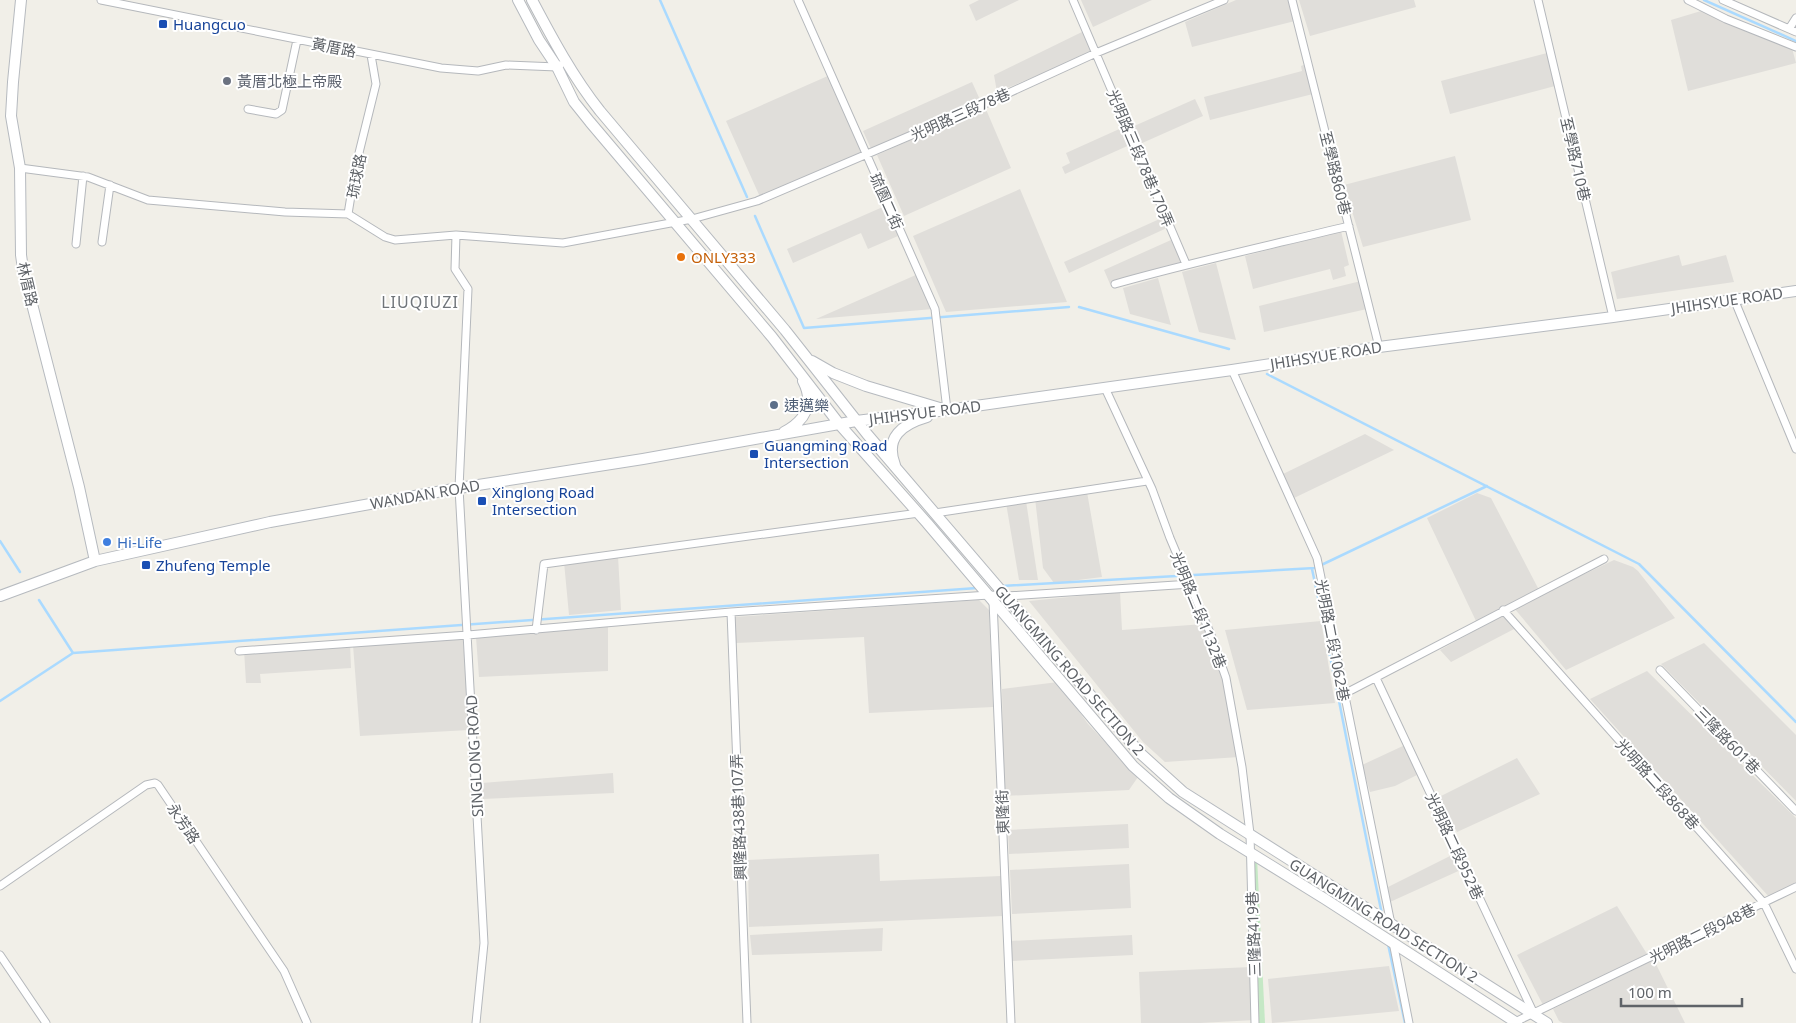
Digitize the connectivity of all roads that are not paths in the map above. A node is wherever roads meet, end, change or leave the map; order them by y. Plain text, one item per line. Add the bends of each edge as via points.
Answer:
1 (21, 0) edge
2 (101, 0) edge
3 (518, 0) edge
4 (532, 0) edge
5 (798, 0) edge
6 (1073, 0) edge
7 (1224, 0) edge
8 (1292, 0) edge
9 (1538, 0) edge
10 (1688, 0) edge
11 (1723, 0) edge
12 (1796, 18) edge
13 (1792, 30) edge
14 (297, 40) junction
15 (1796, 47) edge
16 (1096, 53) junction
17 (371, 55) junction
18 (567, 61) junction
19 (557, 67) junction
20 (248, 109) dead end
21 (866, 155) junction
22 (20, 168) junction
23 (83, 176) junction
24 (110, 185) junction
25 (348, 214) junction
26 (692, 219) junction
27 (675, 222) junction
28 (1349, 226) junction
29 (456, 235) junction
30 (102, 242) dead end
31 (76, 244) dead end
32 (1186, 264) junction
33 (1115, 284) dead end
34 (1796, 290) edge
35 (1734, 299) junction
36 (1613, 317) junction
37 (1379, 347) junction
38 (806, 357) junction
39 (797, 369) junction
40 (1232, 370) junction
41 (1105, 388) junction
42 (947, 410) junction
43 (856, 421) junction
44 (840, 425) junction
45 (778, 436) junction
46 (1796, 449) edge
47 (896, 468) junction
48 (1147, 481) junction
49 (459, 488) junction
50 (919, 513) junction
51 (936, 513) junction
52 (1604, 559) dead end
53 (95, 561) junction
54 (1191, 584) junction
55 (0, 596) edge
56 (997, 597) junction
57 (1504, 610) junction
58 (731, 612) junction
59 (537, 623) junction
60 (468, 628) junction
61 (239, 651) dead end
62 (1660, 670) dead end
63 (1376, 678) junction
64 (1344, 694) junction
65 (1796, 811) edge
66 (1250, 844) junction
67 (0, 886) edge
68 (1796, 887) edge
69 (1764, 903) junction
70 (1391, 924) junction
71 (1393, 942) junction
72 (0, 955) edge
73 (1796, 968) edge
74 (1521, 1020) edge
75 (46, 1023) edge
76 (307, 1023) edge
77 (476, 1023) edge
78 (746, 1023) edge
79 (1011, 1023) edge
80 (1255, 1023) edge
81 (1409, 1023) edge
82 (1547, 1023) edge

1 - 22 street, 林厝路 via 11,116
2 - 14 street, 黃厝路
3 - 19 street, GUANGMING ROAD SECTION 2
4 - 18 street, GUANGMING ROAD SECTION 2
5 - 21 street, 琉園二街
6 - 16 street, 光明路三段78巷170弄
7 - 16 street, 光明路三段78巷
8 - 28 street, 至學路860巷
9 - 36 street, 至學路710巷
10 - 15 street
11 - 13 street
12 - 13 street
14 - 17 street, 黃厝路
14 - 20 street via 282,110 276,114
16 - 21 street, 光明路三段78巷
16 - 32 street, 光明路三段78巷170弄
17 - 19 street, 黃厝路 via 441,68 478,71 506,66
17 - 25 street, 琉球路 via 376,84
18 - 19 street
18 - 26 street, GUANGMING ROAD SECTION 2 via 600,111
19 - 27 street, GUANGMING ROAD SECTION 2 via 574,102
21 - 26 street, 光明路三段78巷 via 757,201
21 - 42 street, 琉園二街 via 935,309
22 - 23 street
22 - 53 street, 林厝路 via 23,269
23 - 24 street
23 - 31 street
24 - 25 street via 148,200
24 - 30 street
25 - 29 street, 琉球路 via 385,237 396,240
26 - 27 street, 琉球路
26 - 38 street, GUANGMING ROAD SECTION 2
27 - 29 street, 琉球路 via 563,243
27 - 39 street, GUANGMING ROAD SECTION 2
28 - 32 street
28 - 37 street, 至學路860巷
29 - 49 street via 455,269 468,289
32 - 33 street
34 - 35 street, JHIHSYUE ROAD
35 - 36 street, JHIHSYUE ROAD
35 - 46 street
36 - 37 street, JHIHSYUE ROAD
37 - 40 street, JHIHSYUE ROAD
38 - 42 street via 833,373 866,386
38 - 43 street, GUANGMING ROAD SECTION 2
39 - 44 street, GUANGMING ROAD SECTION 2
39 - 45 street via 808,401 805,416
40 - 41 street, JHIHSYUE ROAD
40 - 64 street, 光明路二段1062巷 via 1317,558
41 - 42 street, JHIHSYUE ROAD
41 - 48 street, 光明路二段1132巷
42 - 43 street, JHIHSYUE ROAD
42 - 47 street via 903,426 892,449
43 - 44 street, WANDAN ROAD
43 - 47 street, GUANGMING ROAD SECTION 2
44 - 45 street, WANDAN ROAD
44 - 50 street, GUANGMING ROAD SECTION 2
45 - 49 street, WANDAN ROAD
47 - 51 street, GUANGMING ROAD SECTION 2
48 - 51 street
48 - 54 street, 光明路二段1132巷
49 - 53 street, WANDAN ROAD via 270,522
49 - 60 street, SINGLONG ROAD
50 - 56 street, GUANGMING ROAD SECTION 2
50 - 59 street via 544,564
51 - 56 street, GUANGMING ROAD SECTION 2
52 - 57 street
53 - 55 street, WANDAN ROAD
54 - 56 street
54 - 66 street, 光明路二段1132巷 via 1226,678 1242,767
56 - 58 street
56 - 66 street, GUANGMING ROAD SECTION 2 via 1140,754
56 - 66 street, GUANGMING ROAD SECTION 2 via 1133,766 1169,798 1220,834
56 - 79 street, 東隆街
57 - 63 street
57 - 69 street, 光明路二段868巷
58 - 59 street
58 - 78 street, 興隆路438巷107弄
59 - 60 street
60 - 61 street
60 - 77 street, SINGLONG ROAD via 484,943
62 - 65 street, 三隆路601巷
63 - 64 street
63 - 74 street, 光明路二段952巷
64 - 70 street, 光明路二段1062巷
66 - 70 street, GUANGMING ROAD SECTION 2
66 - 71 street, GUANGMING ROAD SECTION 2
66 - 80 street, 三隆路419巷
67 - 76 street, 永芳路 via 155,783 284,971
68 - 69 street, 光明路二段948巷
69 - 73 street, 光明路二段868巷
69 - 74 street, 光明路二段948巷
70 - 74 street, GUANGMING ROAD SECTION 2
71 - 74 street, GUANGMING ROAD SECTION 2
71 - 81 street
72 - 75 street
74 - 82 street, GUANGMING ROAD SECTION 2

